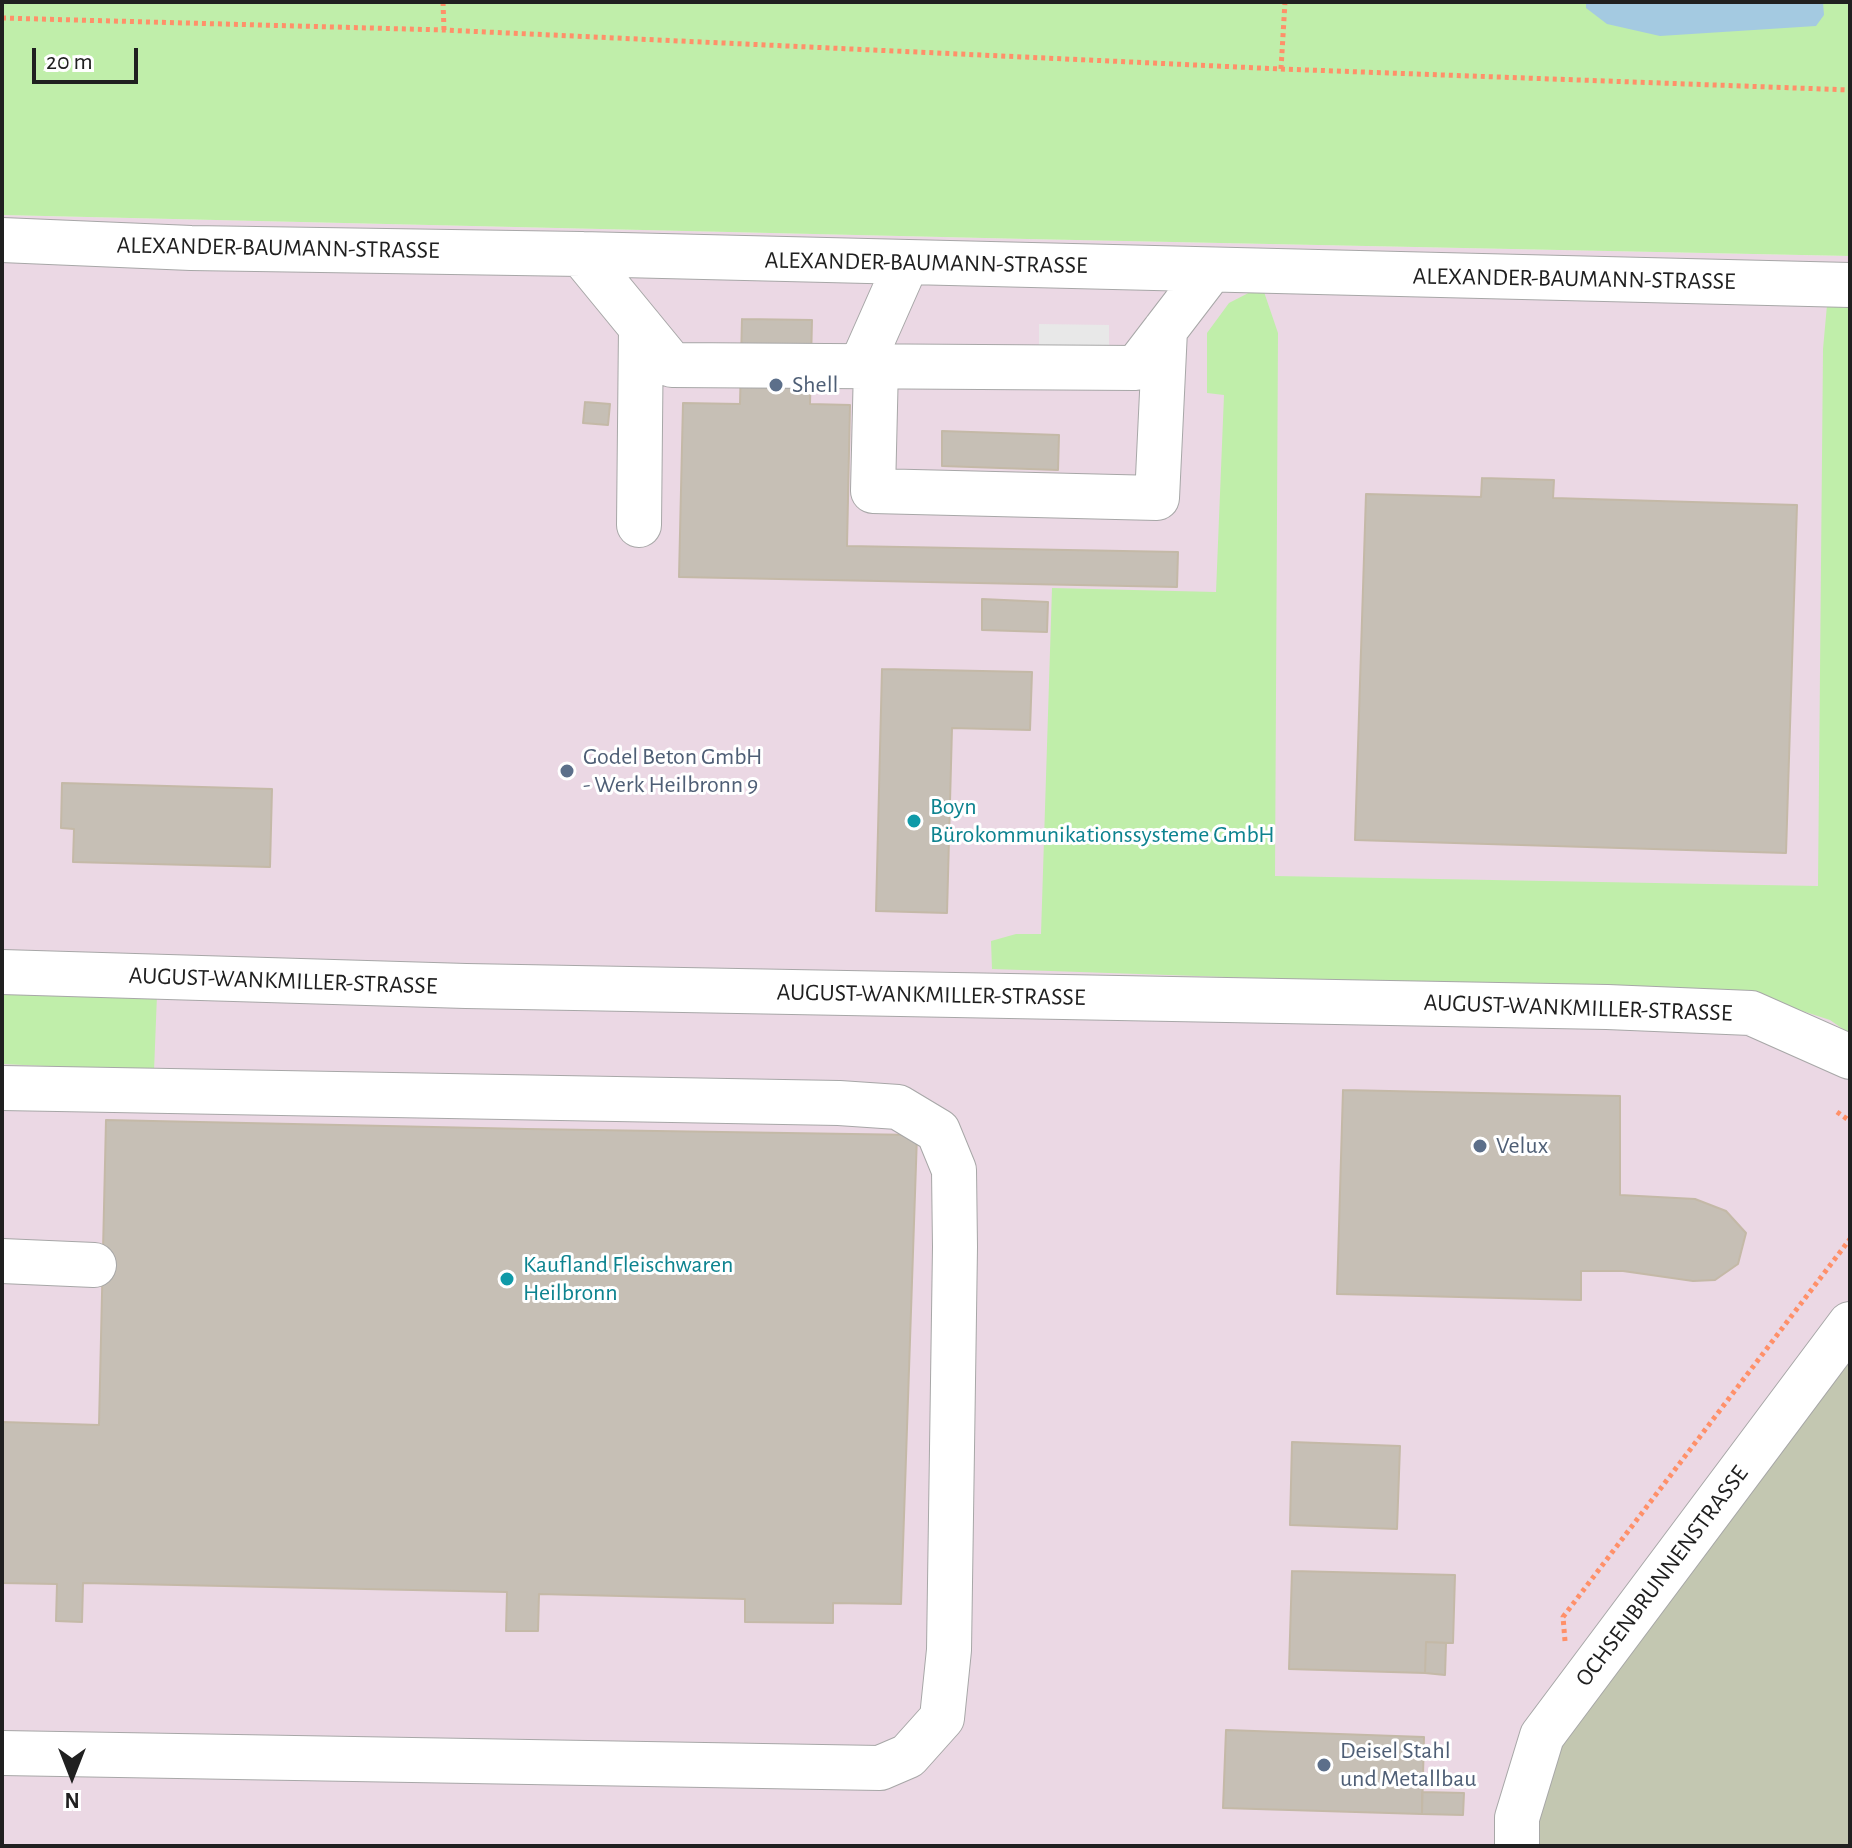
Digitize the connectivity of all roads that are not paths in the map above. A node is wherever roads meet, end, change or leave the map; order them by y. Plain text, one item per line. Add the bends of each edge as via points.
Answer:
1 (2, 240) edge
2 (581, 254) junction
3 (907, 262) junction
4 (1211, 270) junction
5 (1850, 285) edge
6 (641, 327) junction
7 (1165, 330) junction
8 (869, 366) junction
9 (639, 525) dead end
10 (2, 972) edge
11 (1850, 1057) edge
12 (2, 1088) edge
13 (2, 1261) edge
14 (94, 1265) dead end
15 (1850, 1324) edge
16 (2, 1753) edge
17 (1517, 1846) edge

1 - 2 street, ALEXANDER-BAUMANN-STRASSE
2 - 3 street, ALEXANDER-BAUMANN-STRASSE
2 - 6 street
3 - 4 street, ALEXANDER-BAUMANN-STRASSE
3 - 8 street
4 - 5 street, ALEXANDER-BAUMANN-STRASSE
4 - 7 street
6 - 8 street via 672,365
6 - 9 street
7 - 8 street via 1136,368
7 - 8 street via 1157,498 873,491
10 - 11 street, AUGUST-WANKMILLER-STRASSE via 1751,1013
12 - 16 street via 898,1107 938,1131 954,1170 955,1247 949,1650 942,1718 908,1756 880,1768
13 - 14 street
15 - 17 street, OCHSENBRUNNENSTRASSE via 1542,1736 1517,1818

